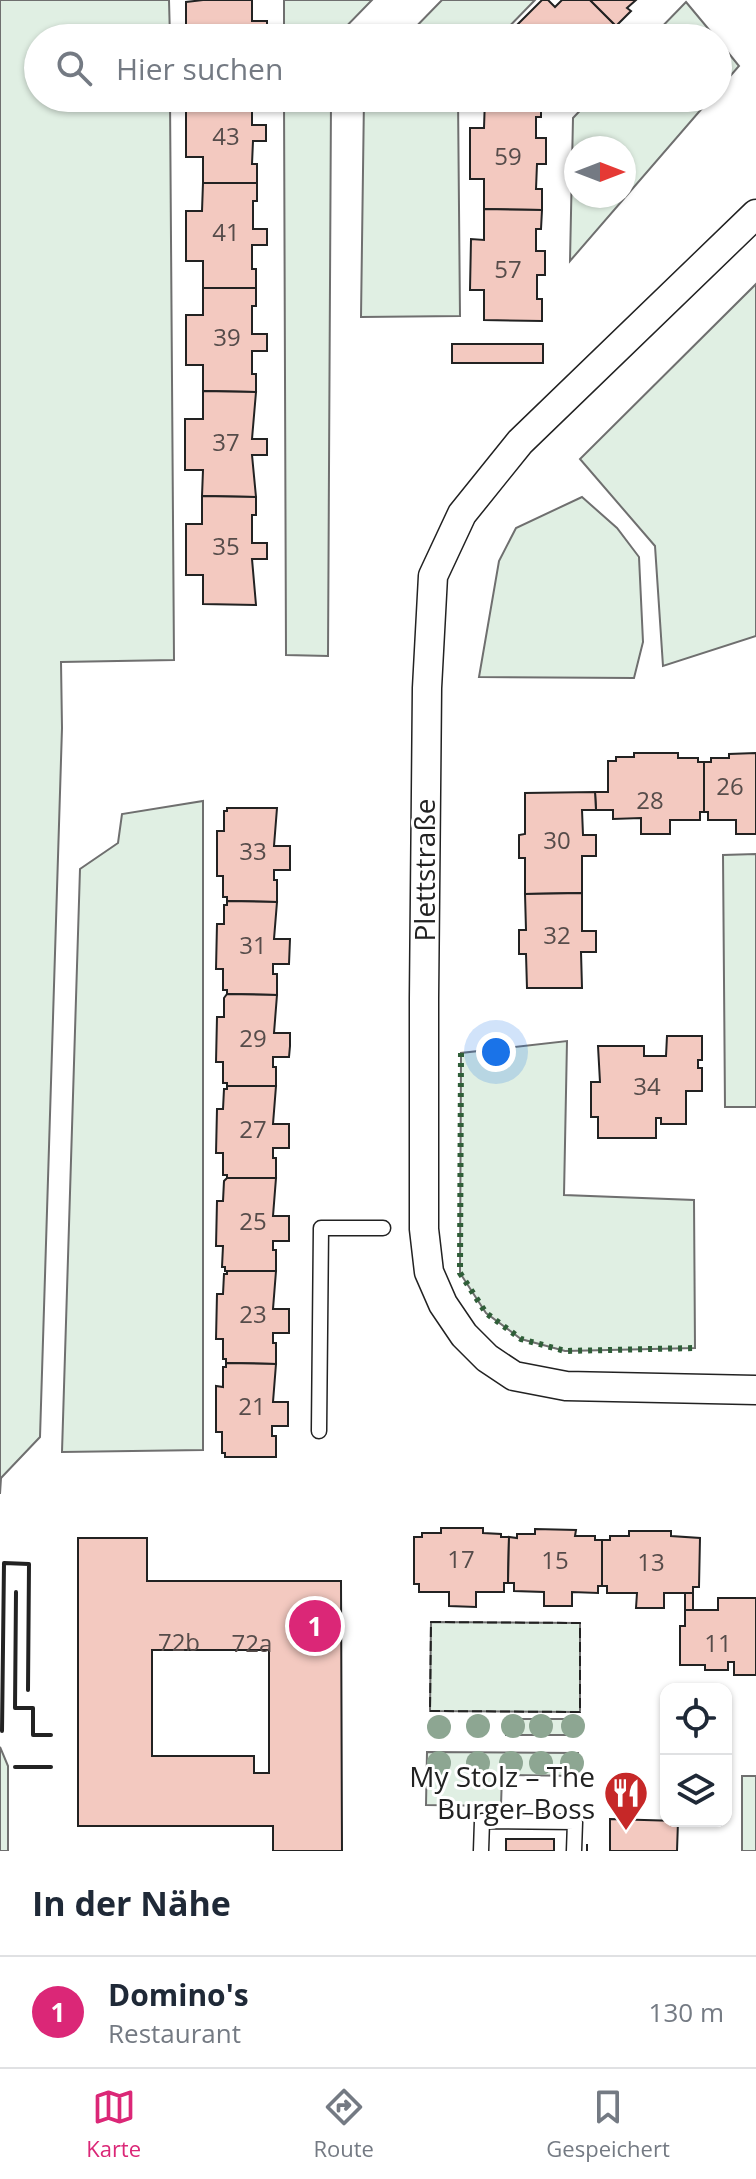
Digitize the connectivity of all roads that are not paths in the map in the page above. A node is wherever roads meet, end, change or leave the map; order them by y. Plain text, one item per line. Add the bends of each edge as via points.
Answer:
1 (756, 214) edge
2 (383, 1228) dead end
3 (756, 1390) edge
4 (319, 1431) dead end
5 (481, 1851) edge
6 (574, 1851) edge

1 - 3 street, Plettstraße via 520,442 462,514 433,576 424,999 424,1229 429,1272 464,1335 514,1376 566,1386
2 - 4 lane via 321,1228
5 - 6 lane via 482,1821 575,1822

